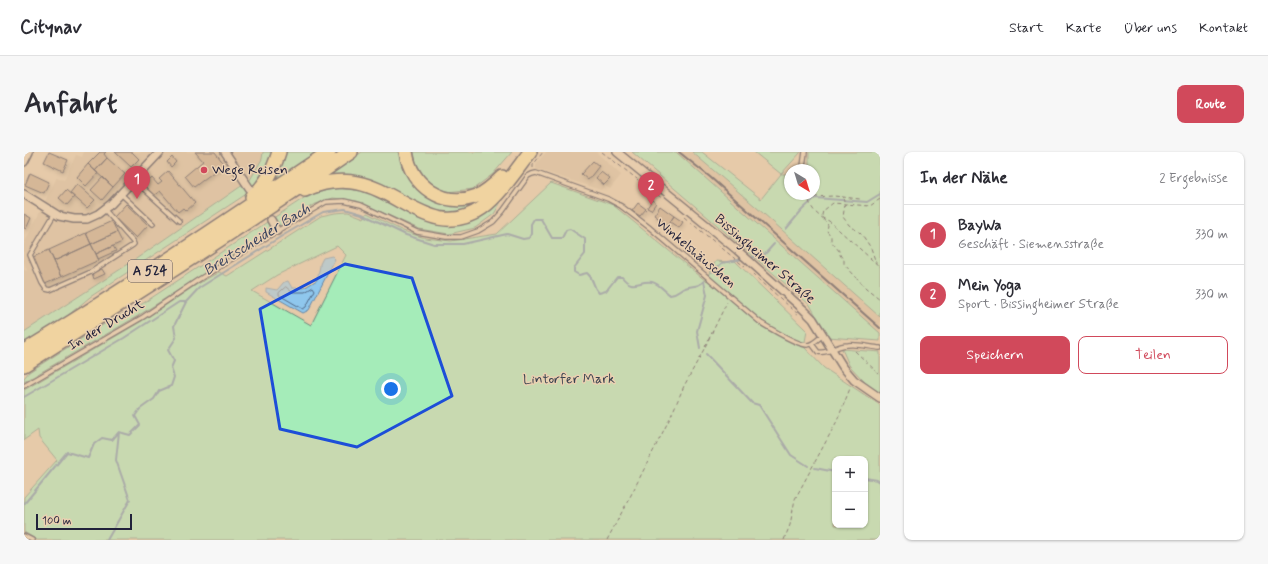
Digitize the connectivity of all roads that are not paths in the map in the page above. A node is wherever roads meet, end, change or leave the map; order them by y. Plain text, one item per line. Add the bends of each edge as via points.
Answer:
1 (29, 152) edge
2 (160, 152) edge
3 (225, 152) edge
4 (279, 152) edge
5 (329, 152) edge
6 (351, 152) edge
7 (406, 152) edge
8 (522, 152) edge
9 (530, 152) edge
10 (617, 152) edge
11 (805, 152) edge
12 (24, 162) edge
13 (803, 164) edge
14 (134, 180) junction
15 (250, 189) dead end
16 (24, 194) edge
17 (121, 194) junction
18 (276, 203) junction
19 (104, 209) junction
20 (55, 213) junction
21 (271, 220) dead end
22 (179, 221) dead end
23 (153, 224) dead end
24 (216, 228) junction
25 (277, 231) junction
26 (823, 335) junction
27 (812, 344) junction
28 (880, 348) edge
29 (832, 350) junction
30 (24, 351) edge
31 (24, 365) edge
32 (24, 386) edge
33 (880, 398) edge
34 (24, 536) edge
35 (32, 540) edge

1 - 12 street
2 - 14 street
3 - 15 street
4 - 24 highway via 274,169 260,190 218,220
5 - 24 highway, A 524
6 - 18 highway, A 524
7 - 8 highway via 409,166 427,189 443,198 462,199 477,196 493,186
9 - 18 highway via 483,207 470,215 456,219 423,214 374,188 345,181 313,186
10 - 26 street, Bissingheimer Straße via 734,252 752,263 814,319
11 - 13 lane
14 - 17 street
14 - 22 lane
16 - 20 street
17 - 19 street
17 - 23 lane
18 - 31 highway, A 524
19 - 20 street via 87,219 74,219
19 - 20 lane via 134,244 91,272 50,290 42,283 30,254
21 - 25 street
24 - 30 highway, A 524
25 - 27 lane, Winkelshäuschen via 326,202 344,201 361,205 417,232 461,237 493,222 528,176 536,173 621,206 761,323 782,336 806,345
25 - 32 lane, In der Drucht via 143,317
26 - 27 lane
26 - 29 street, Bissingheimer Straße
27 - 29 lane, Winkelshäuschen via 818,352
28 - 29 lane via 849,344
29 - 33 street, Bissingheimer Straße via 854,380
34 - 35 lane

